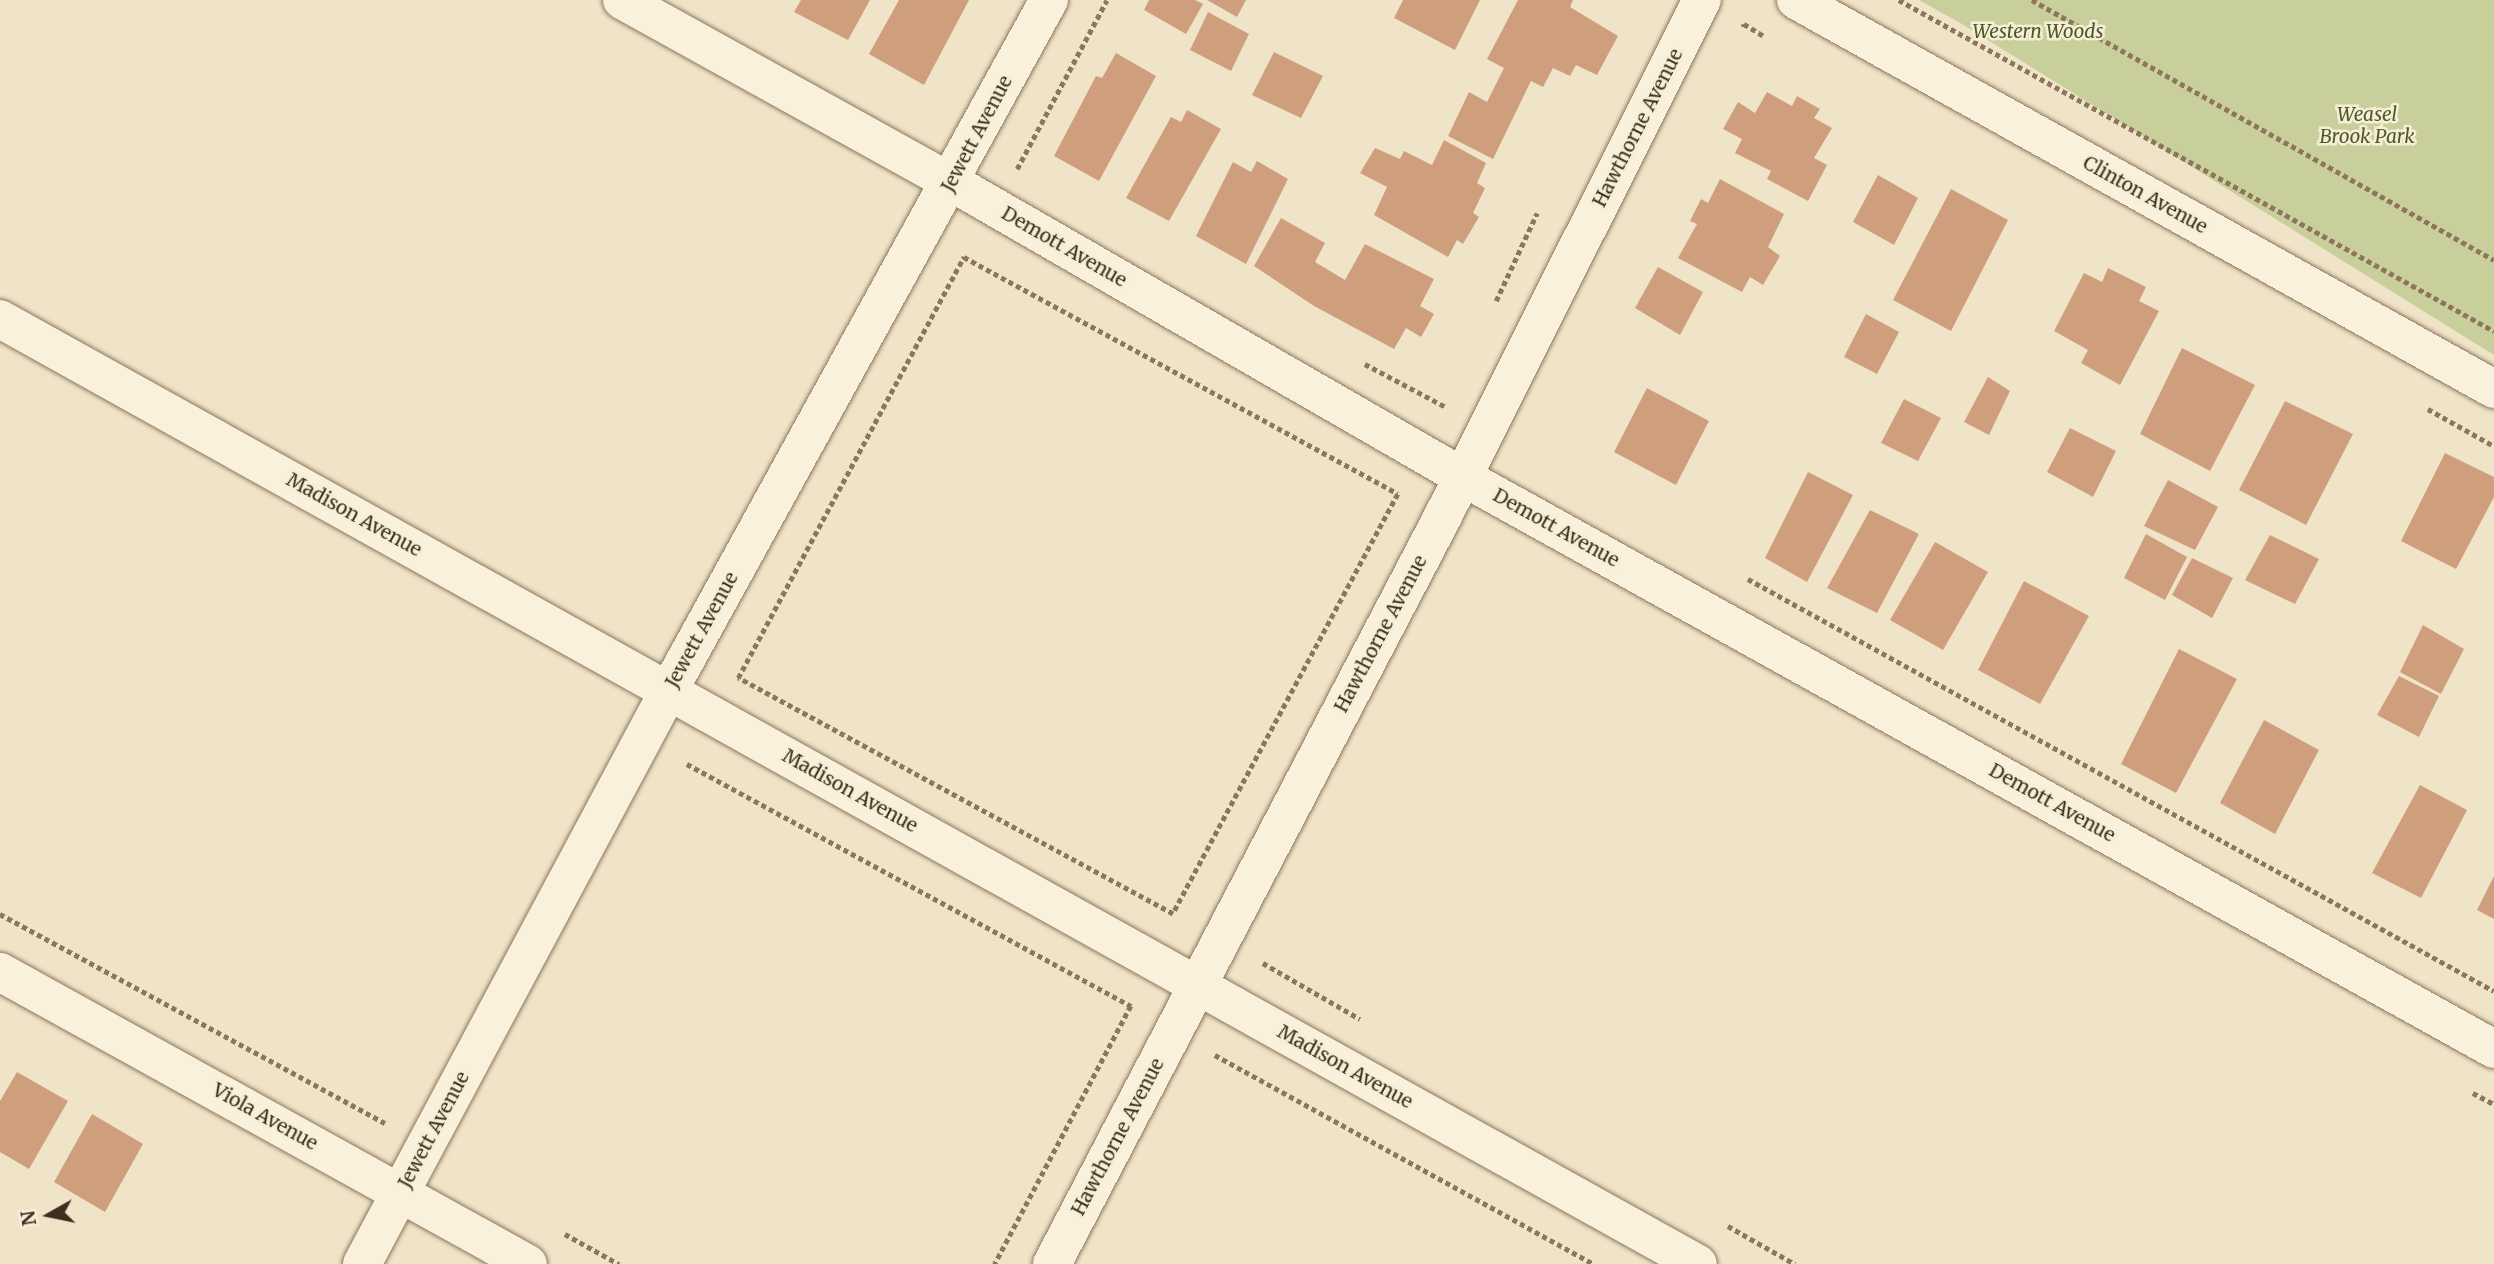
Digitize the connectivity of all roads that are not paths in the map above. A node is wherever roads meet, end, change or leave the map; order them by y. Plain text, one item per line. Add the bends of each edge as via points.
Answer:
1 (622, 0) edge
2 (1049, 0) edge
3 (1702, 0) edge
4 (1796, 0) edge
5 (951, 181) junction
6 (0, 319) edge
7 (2494, 389) edge
8 (1463, 477) junction
9 (669, 690) junction
10 (0, 972) edge
11 (1198, 985) junction
12 (2494, 1049) edge
13 (401, 1191) junction
14 (362, 1264) edge
15 (528, 1264) edge
16 (1052, 1264) edge
17 (1698, 1264) edge

1 - 5 street, Demott Avenue
2 - 5 street, Jewett Avenue
3 - 8 street, Hawthorne Avenue
4 - 7 street, Clinton Avenue
5 - 8 street, Demott Avenue
5 - 9 street, Jewett Avenue
6 - 9 street, Madison Avenue
8 - 11 street, Hawthorne Avenue
8 - 12 street, Demott Avenue
9 - 11 street, Madison Avenue
9 - 13 street, Jewett Avenue
10 - 13 street, Viola Avenue
11 - 16 street, Hawthorne Avenue
11 - 17 street, Madison Avenue
13 - 14 street, Jewett Avenue
13 - 15 street, Viola Avenue

